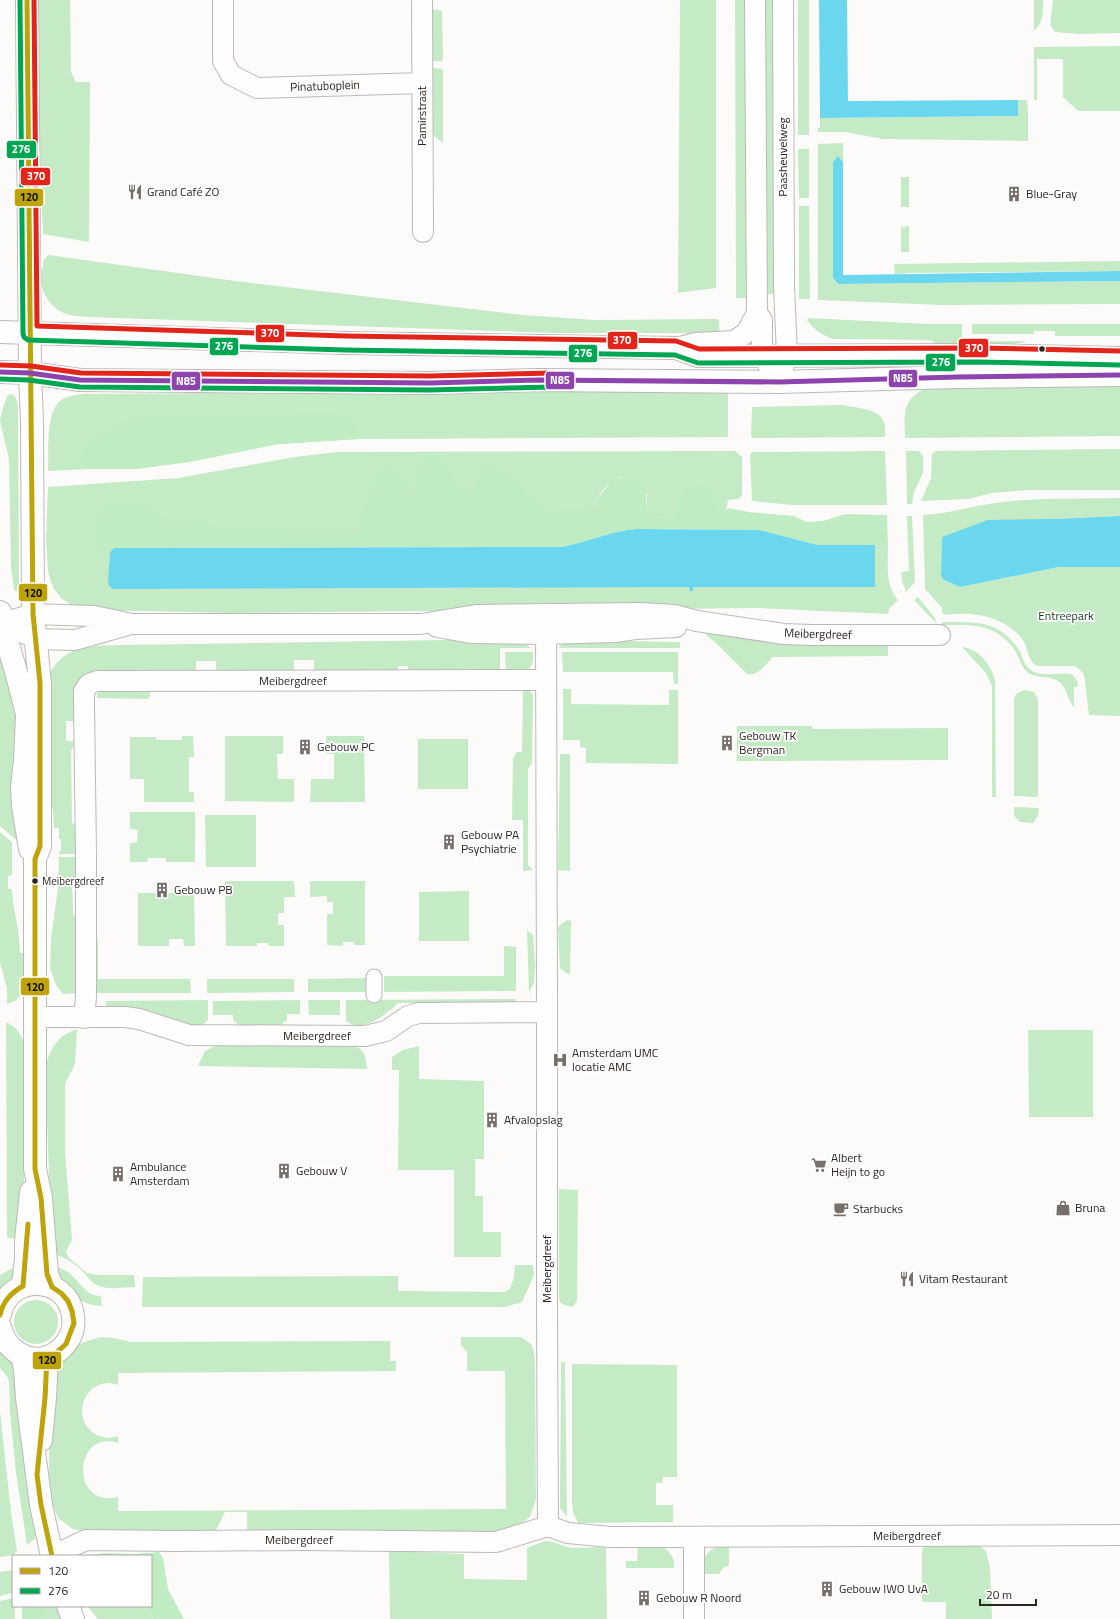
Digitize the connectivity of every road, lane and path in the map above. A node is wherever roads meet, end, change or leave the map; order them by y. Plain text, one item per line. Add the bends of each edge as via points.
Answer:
1 (27, 0) edge
2 (223, 0) edge
3 (422, 0) edge
4 (755, 0) edge
5 (783, 0) edge
6 (422, 83) junction
7 (423, 232) dead end
8 (757, 313) junction
9 (0, 332) edge
10 (30, 333) junction
11 (676, 348) junction
12 (762, 355) junction
13 (787, 355) junction
14 (1120, 358) edge
15 (0, 372) edge
16 (30, 373) junction
17 (1120, 375) edge
18 (778, 382) junction
19 (33, 614) junction
20 (1, 618) edge
21 (132, 624) junction
22 (545, 624) junction
23 (940, 635) dead end
24 (36, 639) junction
25 (546, 680) junction
26 (36, 859) junction
27 (374, 977) dead end
28 (374, 995) dead end
29 (547, 1012) junction
30 (36, 1017) junction
31 (84, 1018) junction
32 (35, 1169) junction
33 (23, 1286) junction
34 (52, 1287) junction
35 (0, 1315) edge
36 (0, 1327) edge
37 (22, 1355) junction
38 (47, 1357) junction
39 (37, 1475) junction
40 (548, 1526) junction
41 (1120, 1535) edge
42 (694, 1537) junction
43 (52, 1555) edge
44 (54, 1555) edge
45 (68, 1607) edge
46 (73, 1619) edge
47 (694, 1619) edge

1 - 10 main road
2 - 6 street, Pinatuboplein via 223,61 230,75 257,88
3 - 6 street, Pamirstraat
4 - 8 street
5 - 13 street, Paasheuvelweg via 784,286
6 - 7 street, Pamirstraat
8 - 11 street via 746,333 734,341 696,343
8 - 12 street via 762,320
9 - 10 main road
10 - 11 main road via 345,343
10 - 16 main road
11 - 12 main road via 698,356
12 - 13 main road
12 - 18 street
13 - 14 main road
13 - 18 street, Paasheuvelweg
15 - 16 main road
16 - 18 main road via 80,380
16 - 19 main road
17 - 18 main road
19 - 20 street, Meibergdreef
19 - 21 street, Meibergdreef via 94,616
19 - 24 main road
20 - 24 street, Meibergdreef
20 - 26 main road via 27,714 23,806 30,848
21 - 22 street, Meibergdreef via 421,624 471,633
21 - 24 street, Meibergdreef via 76,640
22 - 23 street, Meibergdreef via 614,632 666,627 688,628 697,621 784,634
22 - 25 street, Meibergdreef
24 - 26 main road via 40,683 40,846
25 - 29 street, Meibergdreef
25 - 31 street, Meibergdreef via 97,681 89,684 84,691
26 - 30 main road
27 - 28 street
29 - 31 street, Meibergdreef via 419,1013 408,1016 386,1031 365,1036 189,1035 139,1019
29 - 40 street, Meibergdreef
30 - 31 street, Meibergdreef
30 - 32 main road
32 - 33 main road
32 - 34 main road via 41,1198 47,1274
33 - 34 main road via 43,1284
33 - 35 main road via 7,1298
34 - 38 main road via 68,1301 74,1323 66,1344
36 - 37 main road via 7,1344
37 - 38 main road via 34,1358
37 - 39 main road, Meibergdreef
38 - 39 main road, Meibergdreef
39 - 43 main road, Meibergdreef
40 - 42 street, Meibergdreef via 571,1534
40 - 44 street, Meibergdreef via 496,1542 86,1540
41 - 42 street, Meibergdreef
42 - 47 street
45 - 46 main road

